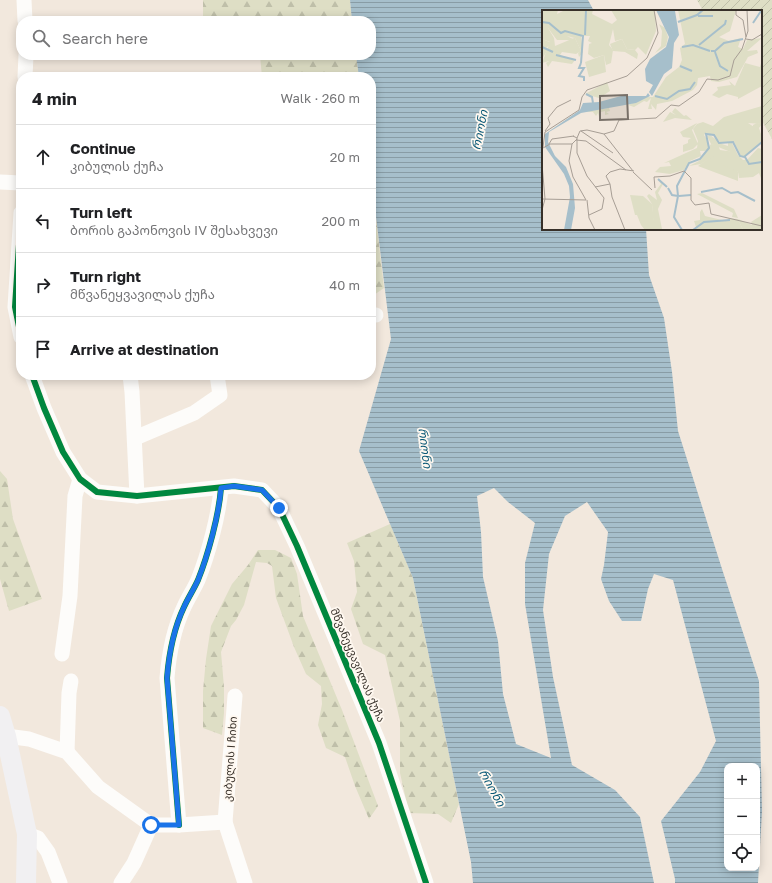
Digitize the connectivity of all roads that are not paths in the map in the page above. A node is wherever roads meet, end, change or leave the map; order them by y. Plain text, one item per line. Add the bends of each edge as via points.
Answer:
1 (24, 0) edge
2 (25, 16) edge
3 (26, 60) edge
4 (25, 72) edge
5 (0, 182) edge
6 (16, 183) edge
7 (16, 295) edge
8 (16, 312) edge
9 (34, 380) edge
10 (131, 380) edge
11 (218, 380) edge
12 (135, 438) junction
13 (80, 479) junction
14 (228, 487) junction
15 (137, 496) junction
16 (62, 654) dead end
17 (71, 681) dead end
18 (235, 696) dead end
19 (0, 716) edge
20 (6, 736) junction
21 (67, 752) junction
22 (226, 822) junction
23 (151, 825) junction
24 (179, 825) junction
25 (27, 834) junction
26 (245, 882) edge
27 (26, 883) edge
28 (60, 883) edge
29 (121, 883) edge
30 (426, 883) edge

1 - 2 street
3 - 4 street
5 - 6 street
7 - 8 street
9 - 13 street via 63,452
10 - 12 street
11 - 12 street via 220,395 194,413
12 - 15 street
13 - 15 street, მწვანეყვავილას ქუჩა via 97,492
13 - 16 street via 75,496 70,596
14 - 15 street, მწვანეყვავილას ქუჩა
14 - 24 street via 220,504 198,580 174,633 169,656 167,678
14 - 30 street, მწვანეყვავილას ქუჩა via 262,490 279,508 379,743
17 - 21 street
18 - 22 street, კიბულის I ჩიხი
19 - 20 main road
20 - 21 street via 29,739
20 - 25 main road
21 - 23 street via 98,787
22 - 24 street
22 - 26 street
23 - 24 street
23 - 29 street via 134,863
25 - 27 main road
25 - 28 street via 38,838

